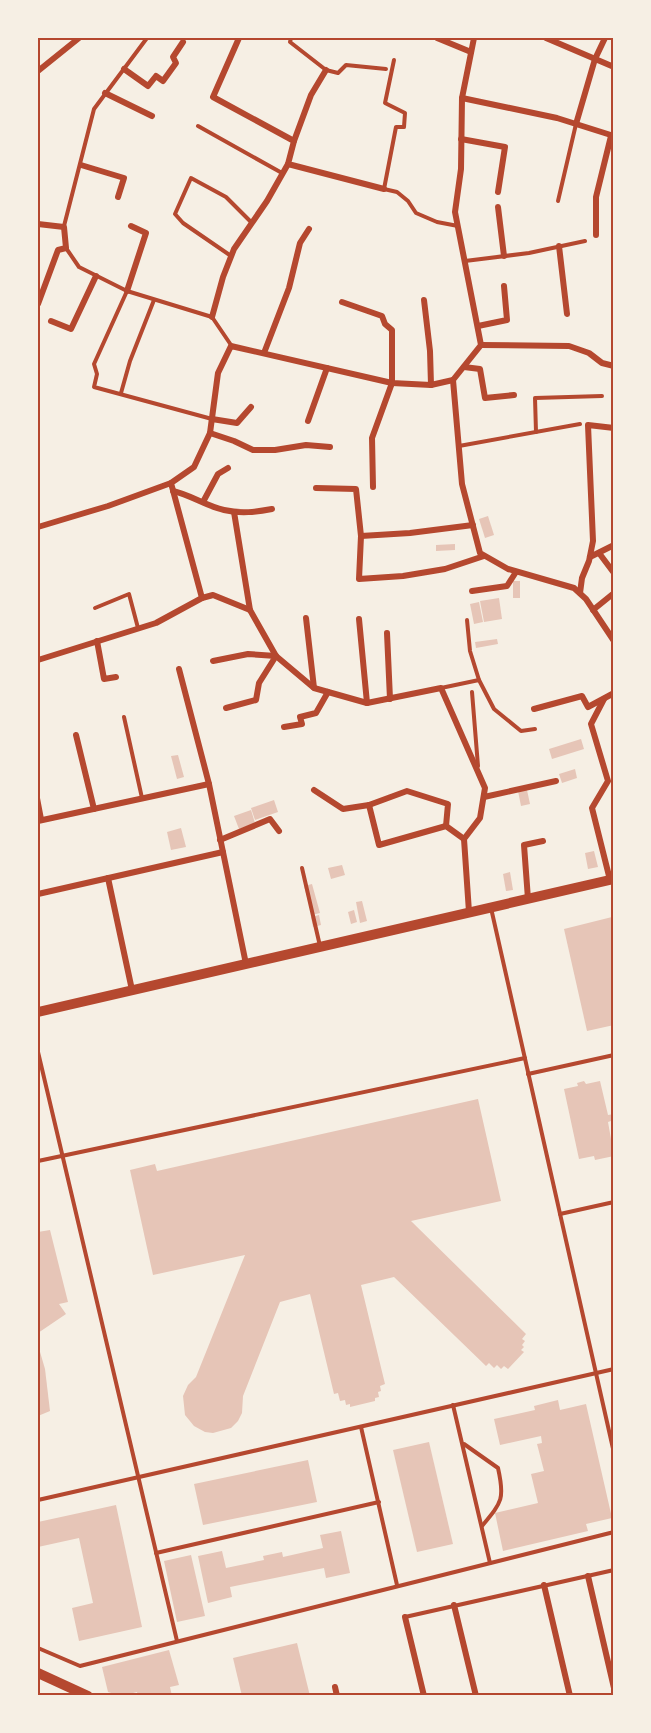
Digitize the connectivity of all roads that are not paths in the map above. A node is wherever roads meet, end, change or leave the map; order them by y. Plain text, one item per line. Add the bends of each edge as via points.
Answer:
1 (79, 38) edge
2 (147, 38) edge
3 (239, 38) edge
4 (291, 38) edge
5 (437, 38) edge
6 (474, 38) edge
7 (546, 38) edge
8 (605, 38) edge
9 (183, 42) dead end
10 (471, 52) junction
11 (595, 59) junction
12 (394, 60) dead end
13 (614, 67) edge
14 (124, 69) junction
15 (386, 69) dead end
16 (326, 70) junction
17 (38, 71) edge
18 (105, 93) junction
19 (462, 98) junction
20 (152, 116) dead end
21 (576, 124) junction
22 (198, 126) dead end
23 (612, 136) edge
24 (461, 139) junction
25 (294, 141) junction
26 (288, 164) junction
27 (81, 165) junction
28 (283, 173) junction
29 (384, 189) junction
30 (498, 192) dead end
31 (118, 197) dead end
32 (558, 201) dead end
33 (498, 207) dead end
34 (253, 223) junction
35 (38, 224) edge
36 (131, 226) dead end
37 (458, 226) junction
38 (64, 227) junction
39 (309, 229) dead end
40 (596, 236) dead end
41 (585, 241) dead end
42 (559, 246) junction
43 (66, 248) junction
44 (231, 256) junction
45 (504, 256) junction
46 (465, 261) junction
47 (96, 276) junction
48 (504, 286) dead end
49 (127, 291) junction
50 (153, 300) junction
51 (424, 300) dead end
52 (342, 302) dead end
53 (38, 304) edge
54 (567, 314) dead end
55 (212, 317) junction
56 (51, 321) dead end
57 (478, 326) junction
58 (481, 345) junction
59 (231, 346) junction
60 (264, 353) junction
61 (614, 366) edge
62 (464, 367) junction
63 (327, 368) junction
64 (453, 380) junction
65 (392, 383) junction
66 (431, 385) junction
67 (121, 393) junction
68 (514, 395) dead end
69 (602, 396) dead end
70 (251, 408) dead end
71 (212, 419) junction
72 (308, 421) dead end
73 (580, 424) dead end
74 (614, 428) edge
75 (536, 432) junction
76 (210, 433) junction
77 (459, 446) junction
78 (330, 447) dead end
79 (228, 468) dead end
80 (171, 483) junction
81 (373, 487) dead end
82 (316, 488) dead end
83 (173, 491) junction
84 (203, 502) junction
85 (272, 509) dead end
86 (234, 512) junction
87 (473, 525) junction
88 (38, 527) edge
89 (361, 536) junction
90 (614, 545) edge
91 (599, 553) junction
92 (484, 556) junction
93 (590, 557) junction
94 (516, 572) junction
95 (614, 573) edge
96 (472, 591) dead end
97 (580, 593) junction
98 (614, 593) edge
99 (202, 598) junction
100 (95, 608) dead end
101 (250, 610) junction
102 (593, 610) junction
103 (306, 618) dead end
104 (360, 619) dead end
105 (467, 620) dead end
106 (138, 628) junction
107 (611, 632) edge
108 (387, 633) dead end
109 (97, 641) junction
110 (614, 641) edge
111 (276, 656) junction
112 (38, 660) edge
113 (213, 661) dead end
114 (179, 669) dead end
115 (116, 677) dead end
116 (479, 680) junction
117 (314, 688) junction
118 (441, 688) junction
119 (328, 692) junction
120 (472, 692) dead end
121 (614, 693) edge
122 (390, 699) junction
123 (604, 699) junction
124 (367, 703) junction
125 (226, 708) dead end
126 (534, 709) dead end
127 (124, 717) dead end
128 (284, 727) dead end
129 (535, 729) dead end
130 (76, 735) dead end
131 (478, 771) junction
132 (556, 781) dead end
133 (209, 784) junction
134 (314, 790) dead end
135 (484, 796) junction
136 (38, 798) edge
137 (142, 798) junction
138 (369, 805) junction
139 (94, 809) junction
140 (40, 821) edge
141 (446, 826) junction
142 (279, 831) dead end
143 (464, 839) junction
144 (220, 840) junction
145 (543, 841) dead end
146 (223, 852) junction
147 (302, 868) dead end
148 (108, 878) junction
149 (612, 880) edge
150 (38, 894) edge
151 (528, 899) junction
152 (491, 907) junction
153 (469, 912) junction
154 (321, 947) junction
155 (246, 964) junction
156 (132, 990) junction
157 (38, 1011) edge
158 (38, 1052) edge
159 (614, 1055) edge
160 (525, 1058) junction
161 (528, 1074) junction
162 (62, 1156) junction
163 (38, 1161) edge
164 (614, 1202) edge
165 (560, 1214) junction
166 (614, 1369) edge
167 (595, 1373) junction
168 (453, 1405) junction
169 (361, 1427) junction
170 (463, 1443) junction
171 (614, 1453) edge
172 (138, 1478) junction
173 (38, 1500) edge
174 (378, 1502) junction
175 (482, 1527) junction
176 (614, 1532) edge
177 (156, 1552) junction
178 (490, 1563) junction
179 (614, 1570) edge
180 (588, 1576) junction
181 (397, 1585) junction
182 (544, 1585) junction
183 (454, 1605) junction
184 (405, 1617) joint
185 (177, 1641) junction
186 (38, 1648) edge
187 (38, 1673) edge
188 (334, 1687) dead end
189 (614, 1688) edge
190 (88, 1695) edge
191 (337, 1695) edge
192 (424, 1695) edge
193 (476, 1695) edge
194 (570, 1695) edge

1 - 17 street
2 - 14 lane
3 - 25 street via 213,97
4 - 16 lane via 290,42
5 - 10 street
6 - 10 street
7 - 11 street
8 - 11 street
9 - 14 street via 173,57 176,63 163,81 156,76 148,86
10 - 19 street
11 - 13 street
11 - 21 street
12 - 29 lane via 385,103 405,113 404,127 396,127
14 - 18 lane
15 - 16 lane via 346,65 338,73
16 - 25 street via 311,95
18 - 20 street
18 - 27 lane via 94,109
19 - 21 street
19 - 24 street
21 - 23 street
21 - 32 lane
22 - 28 lane
23 - 40 street via 596,197
24 - 30 street via 505,147
24 - 37 street via 455,212
25 - 26 street
26 - 28 street
26 - 29 street
27 - 31 street via 124,178
27 - 38 lane
28 - 34 street
29 - 37 lane via 397,192 416,213
33 - 45 street
34 - 44 street
34 - 44 lane via 226,197 191,177 175,214
35 - 38 street
36 - 49 street via 146,233
37 - 46 street
38 - 43 street
39 - 60 street via 300,243 289,288
41 - 42 lane
42 - 45 lane
42 - 54 street
43 - 47 lane via 79,267
43 - 53 street via 58,250
44 - 55 street
45 - 46 lane
46 - 57 street
47 - 49 lane
47 - 56 street via 71,329
48 - 57 street via 507,320
49 - 50 lane
49 - 67 lane via 94,364 94,387
50 - 55 lane
50 - 67 lane
51 - 66 street
52 - 65 street via 382,316 393,330
55 - 59 lane
57 - 58 street
58 - 61 street via 569,346
58 - 62 street
59 - 60 street
59 - 71 street via 218,373
60 - 63 street
62 - 64 street
62 - 68 street via 480,369 485,398
63 - 65 street
63 - 72 street
64 - 66 street
64 - 77 street
65 - 66 street
65 - 81 street via 372,438
67 - 71 lane
69 - 75 lane via 535,398
70 - 71 street via 237,423
71 - 76 street
73 - 75 lane
74 - 93 street via 588,425 593,542
75 - 77 lane
76 - 78 street via 253,450
76 - 80 street via 194,467
77 - 87 street via 462,484
79 - 84 street via 218,474
80 - 83 street
80 - 88 street
82 - 89 street via 356,489
83 - 84 street
83 - 99 street
84 - 86 street
85 - 86 street
86 - 101 street
87 - 89 street
87 - 92 street
89 - 92 street via 359,579 445,569
90 - 91 street
91 - 93 street
91 - 95 street
92 - 94 street
93 - 97 street
94 - 96 street via 507,586
94 - 97 street
97 - 102 street
98 - 102 street
99 - 101 street via 213,595
99 - 106 street via 156,623
100 - 106 lane via 129,594
101 - 111 street
102 - 107 street
103 - 117 street
104 - 124 street
105 - 116 lane via 470,651
106 - 109 street
107 - 110 street
108 - 122 street
109 - 112 street
109 - 115 street via 104,679
111 - 113 street via 248,654
111 - 117 street
111 - 125 street via 259,683 256,700
114 - 133 street
116 - 118 lane
116 - 129 lane via 494,709 521,731
117 - 119 street
118 - 122 street
118 - 131 street
119 - 124 street
119 - 128 street via 316,713 300,717 302,724
120 - 131 lane
121 - 123 street
122 - 124 street
123 - 126 street via 588,707 582,696
123 - 149 street via 591,724 608,781 591,808
127 - 137 lane
130 - 139 street
131 - 135 street
132 - 135 street
133 - 137 street
133 - 144 street
134 - 138 street via 343,809
135 - 143 street via 480,818
136 - 140 lane
137 - 139 street
138 - 141 street via 407,791 448,804
138 - 141 street via 379,845
139 - 140 street
141 - 143 street
142 - 144 street via 270,819
143 - 153 street
144 - 146 street
145 - 151 street via 524,844
146 - 148 street
146 - 155 street
147 - 154 lane
148 - 150 street
148 - 156 street
149 - 151 main road
151 - 152 main road
152 - 153 main road
152 - 160 lane
153 - 154 main road
154 - 155 main road
155 - 156 main road
156 - 157 main road
158 - 162 lane
159 - 161 lane
160 - 161 lane
160 - 162 lane
161 - 165 lane
162 - 163 lane
162 - 172 lane
164 - 165 lane
165 - 167 lane
166 - 167 lane
167 - 168 lane
167 - 171 lane
168 - 169 lane
168 - 170 lane
169 - 172 lane
169 - 174 lane
170 - 175 lane
170 - 175 lane via 498,1468 503,1487 500,1505
172 - 173 lane
172 - 177 lane
174 - 177 lane
174 - 181 lane
175 - 178 lane
176 - 178 lane
177 - 185 lane
178 - 181 lane
179 - 180 lane
180 - 182 lane
180 - 189 street
181 - 185 lane
182 - 183 lane
182 - 194 street
183 - 184 lane
183 - 193 street
184 - 192 street
185 - 186 lane via 80,1666
187 - 190 main road
188 - 191 street

